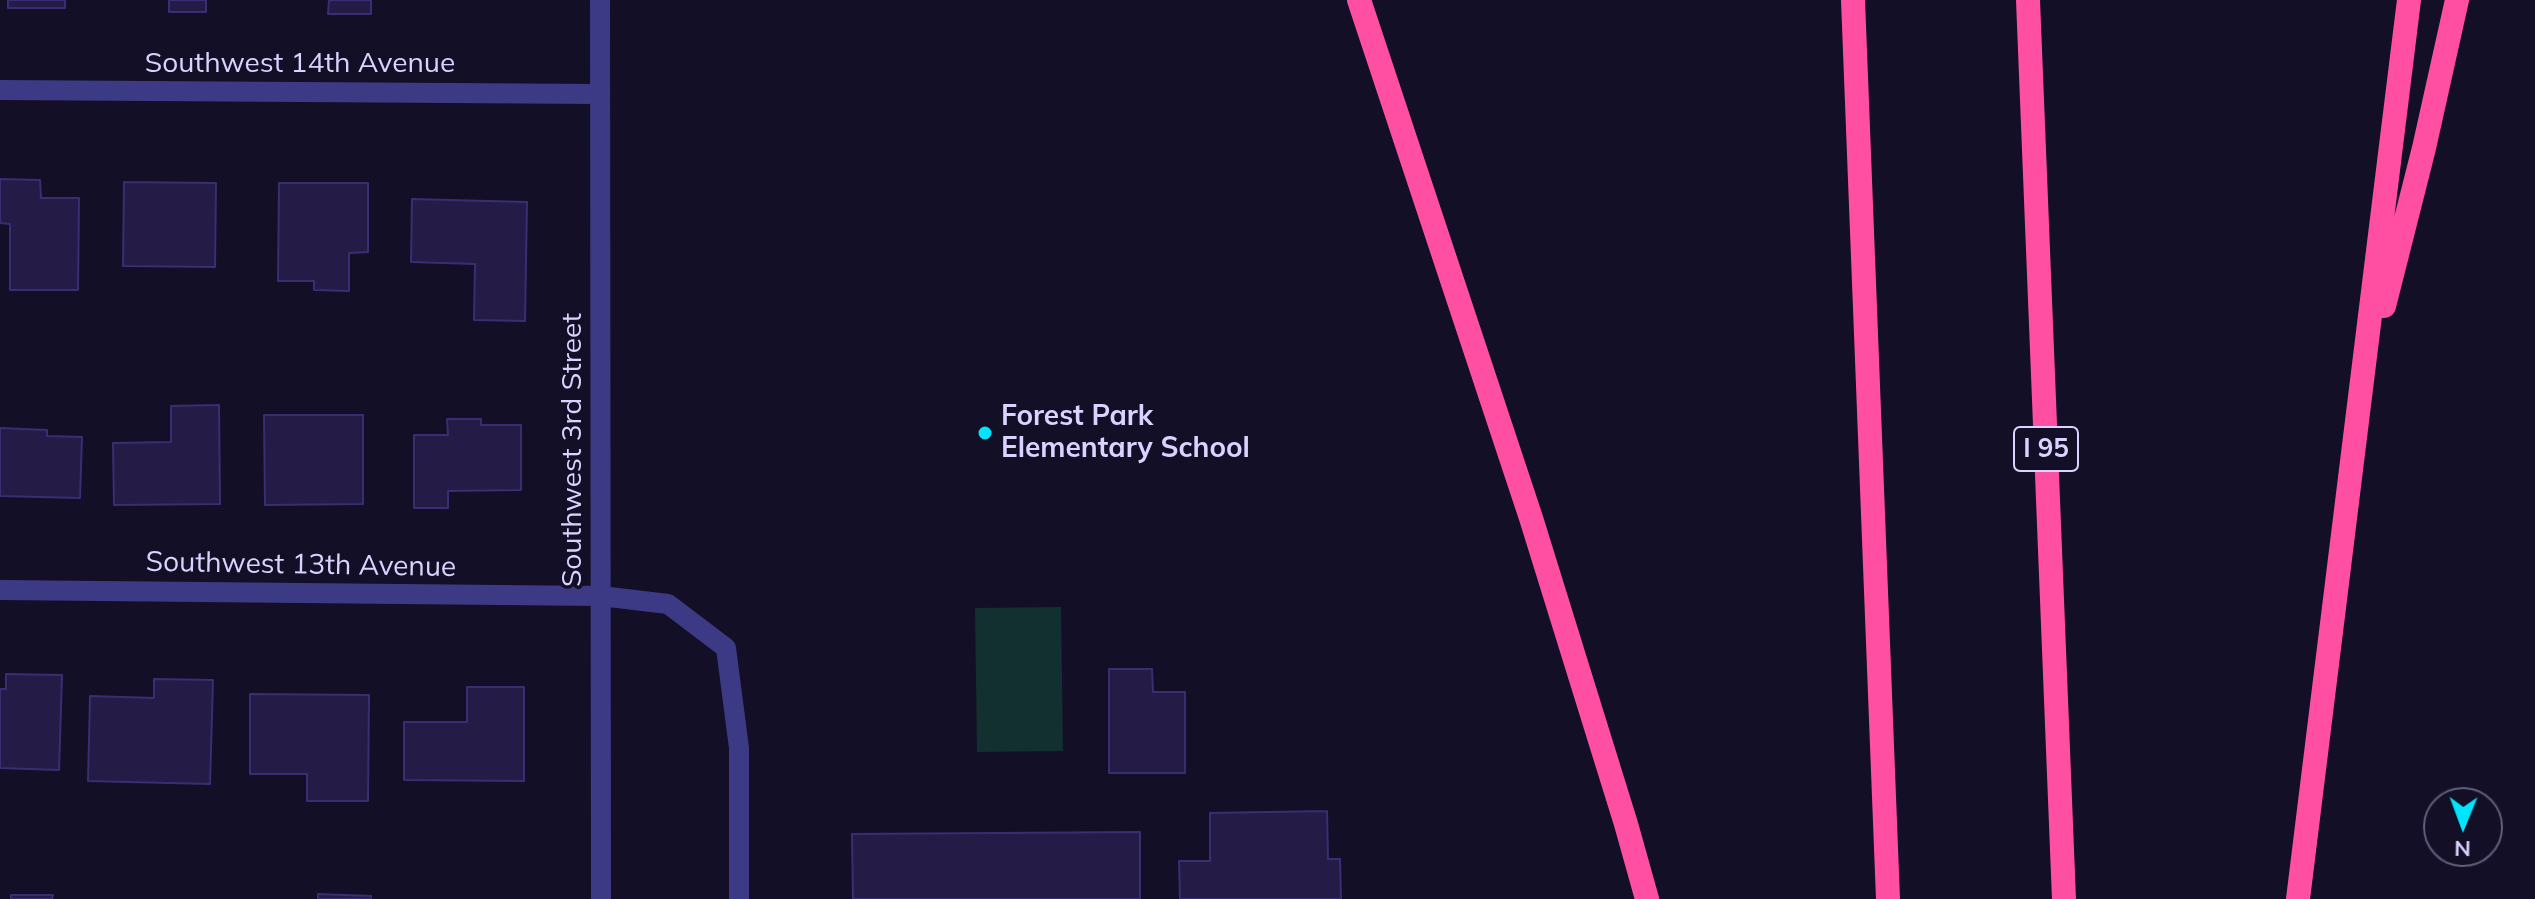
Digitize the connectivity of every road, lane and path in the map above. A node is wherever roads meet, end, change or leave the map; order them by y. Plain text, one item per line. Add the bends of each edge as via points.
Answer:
1 (600, 0) edge
2 (1359, 0) edge
3 (1853, 0) edge
4 (2028, 0) edge
5 (2409, 0) edge
6 (2457, 0) edge
7 (0, 90) edge
8 (599, 94) junction
9 (2359, 405) junction
10 (0, 590) edge
11 (601, 596) junction
12 (601, 899) edge
13 (739, 899) edge
14 (1647, 899) edge
15 (1888, 899) edge
16 (2064, 899) edge
17 (2298, 899) edge

1 - 8 street, Southwest 3rd Street
2 - 14 highway via 1535,532
3 - 15 highway
4 - 16 highway, I 95
5 - 9 highway
6 - 9 highway
7 - 8 street, Southwest 14th Avenue
8 - 11 street, Southwest 3rd Street
9 - 17 highway
10 - 11 street, Southwest 13th Avenue
11 - 12 street, Southwest 3rd Street
11 - 13 street, Southwest 13th Avenue via 668,604 726,648 739,748

